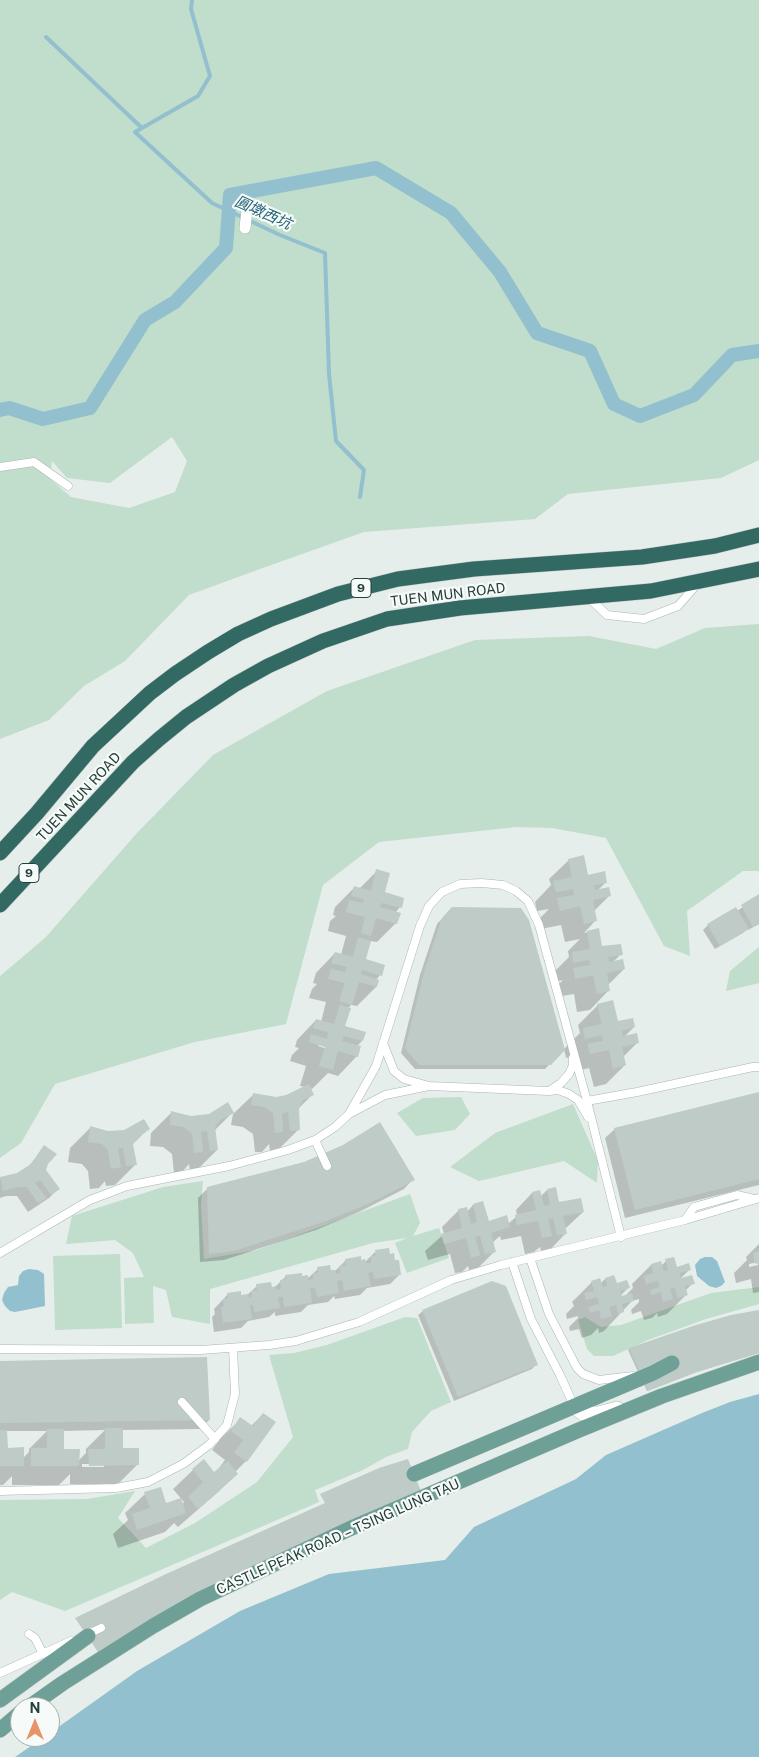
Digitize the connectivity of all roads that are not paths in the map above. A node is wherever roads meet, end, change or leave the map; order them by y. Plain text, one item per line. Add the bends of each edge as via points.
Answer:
1 (247, 210) dead end
2 (245, 228) dead end
3 (0, 467) edge
4 (68, 486) dead end
5 (759, 535) edge
6 (759, 569) edge
7 (700, 581) junction
8 (588, 596) junction
9 (0, 853) edge
10 (0, 904) edge
11 (572, 1041) junction
12 (384, 1043) junction
13 (759, 1067) edge
14 (429, 1086) junction
15 (549, 1091) junction
16 (587, 1101) junction
17 (350, 1114) junction
18 (595, 1132) junction
19 (315, 1140) junction
20 (327, 1166) dead end
21 (757, 1199) edge
22 (621, 1237) junction
23 (0, 1253) edge
24 (530, 1258) junction
25 (512, 1262) junction
26 (233, 1348) junction
27 (0, 1349) edge
28 (759, 1362) edge
29 (672, 1363) tunnel mouth
30 (653, 1373) junction
31 (662, 1396) junction
32 (182, 1402) dead end
33 (574, 1406) junction
34 (215, 1439) junction
35 (414, 1474) tunnel mouth
36 (0, 1491) edge
37 (100, 1628) dead end
38 (30, 1634) dead end
39 (88, 1636) tunnel mouth
40 (43, 1654) junction
41 (0, 1673) edge
42 (43, 1697) edge
43 (0, 1700) edge
44 (10, 1722) edge
45 (0, 1730) edge

1 - 2 street
3 - 4 lane via 34,462
5 - 9 highway, TUEN MUN ROAD / 9 via 715,546 642,557 474,569 398,579 338,594 271,619 208,652 150,693 93,746
6 - 7 highway, TUEN MUN ROAD / 9
7 - 8 highway, TUEN MUN ROAD / 9 via 651,591
7 - 8 lane via 678,606 644,618 607,615
8 - 10 highway, TUEN MUN ROAD / 9 via 460,608 387,619 323,641 268,666 186,717 159,739
11 - 12 lane via 539,925 528,901 516,891 482,883 460,884 442,892 429,906
11 - 15 lane via 573,1066 561,1083
11 - 16 lane
12 - 14 lane via 394,1071 404,1079
12 - 17 lane via 376,1066
13 - 16 lane
14 - 15 lane
14 - 17 lane via 384,1095
15 - 18 lane via 558,1090 578,1100
16 - 18 lane
17 - 19 lane
18 - 22 lane
19 - 20 lane
19 - 23 lane via 229,1166 128,1186 90,1200
21 - 22 lane
22 - 24 lane
24 - 25 lane
24 - 30 lane via 550,1314 576,1368 599,1380
25 - 26 lane via 451,1280 328,1333 296,1341
25 - 33 lane via 531,1319
26 - 27 lane
26 - 34 lane via 235,1394 227,1425
28 - 31 main road, CASTLE PEAK ROAD – TSING LUNG TAU
29 - 30 main road, CASTLE PEAK ROAD – TSING LUNG TAU
30 - 33 main road, CASTLE PEAK ROAD – TSING LUNG TAU
31 - 33 street, CASTLE PEAK ROAD – TSING LUNG TAU via 598,1414 583,1413
31 - 42 main road, CASTLE PEAK ROAD – TSING LUNG TAU via 251,1574 153,1626
32 - 34 lane
33 - 35 main road, CASTLE PEAK ROAD – TSING LUNG TAU
34 - 36 lane via 183,1464 148,1482 116,1488
37 - 40 lane
38 - 40 lane
39 - 43 main road
40 - 41 lane
44 - 45 main road

